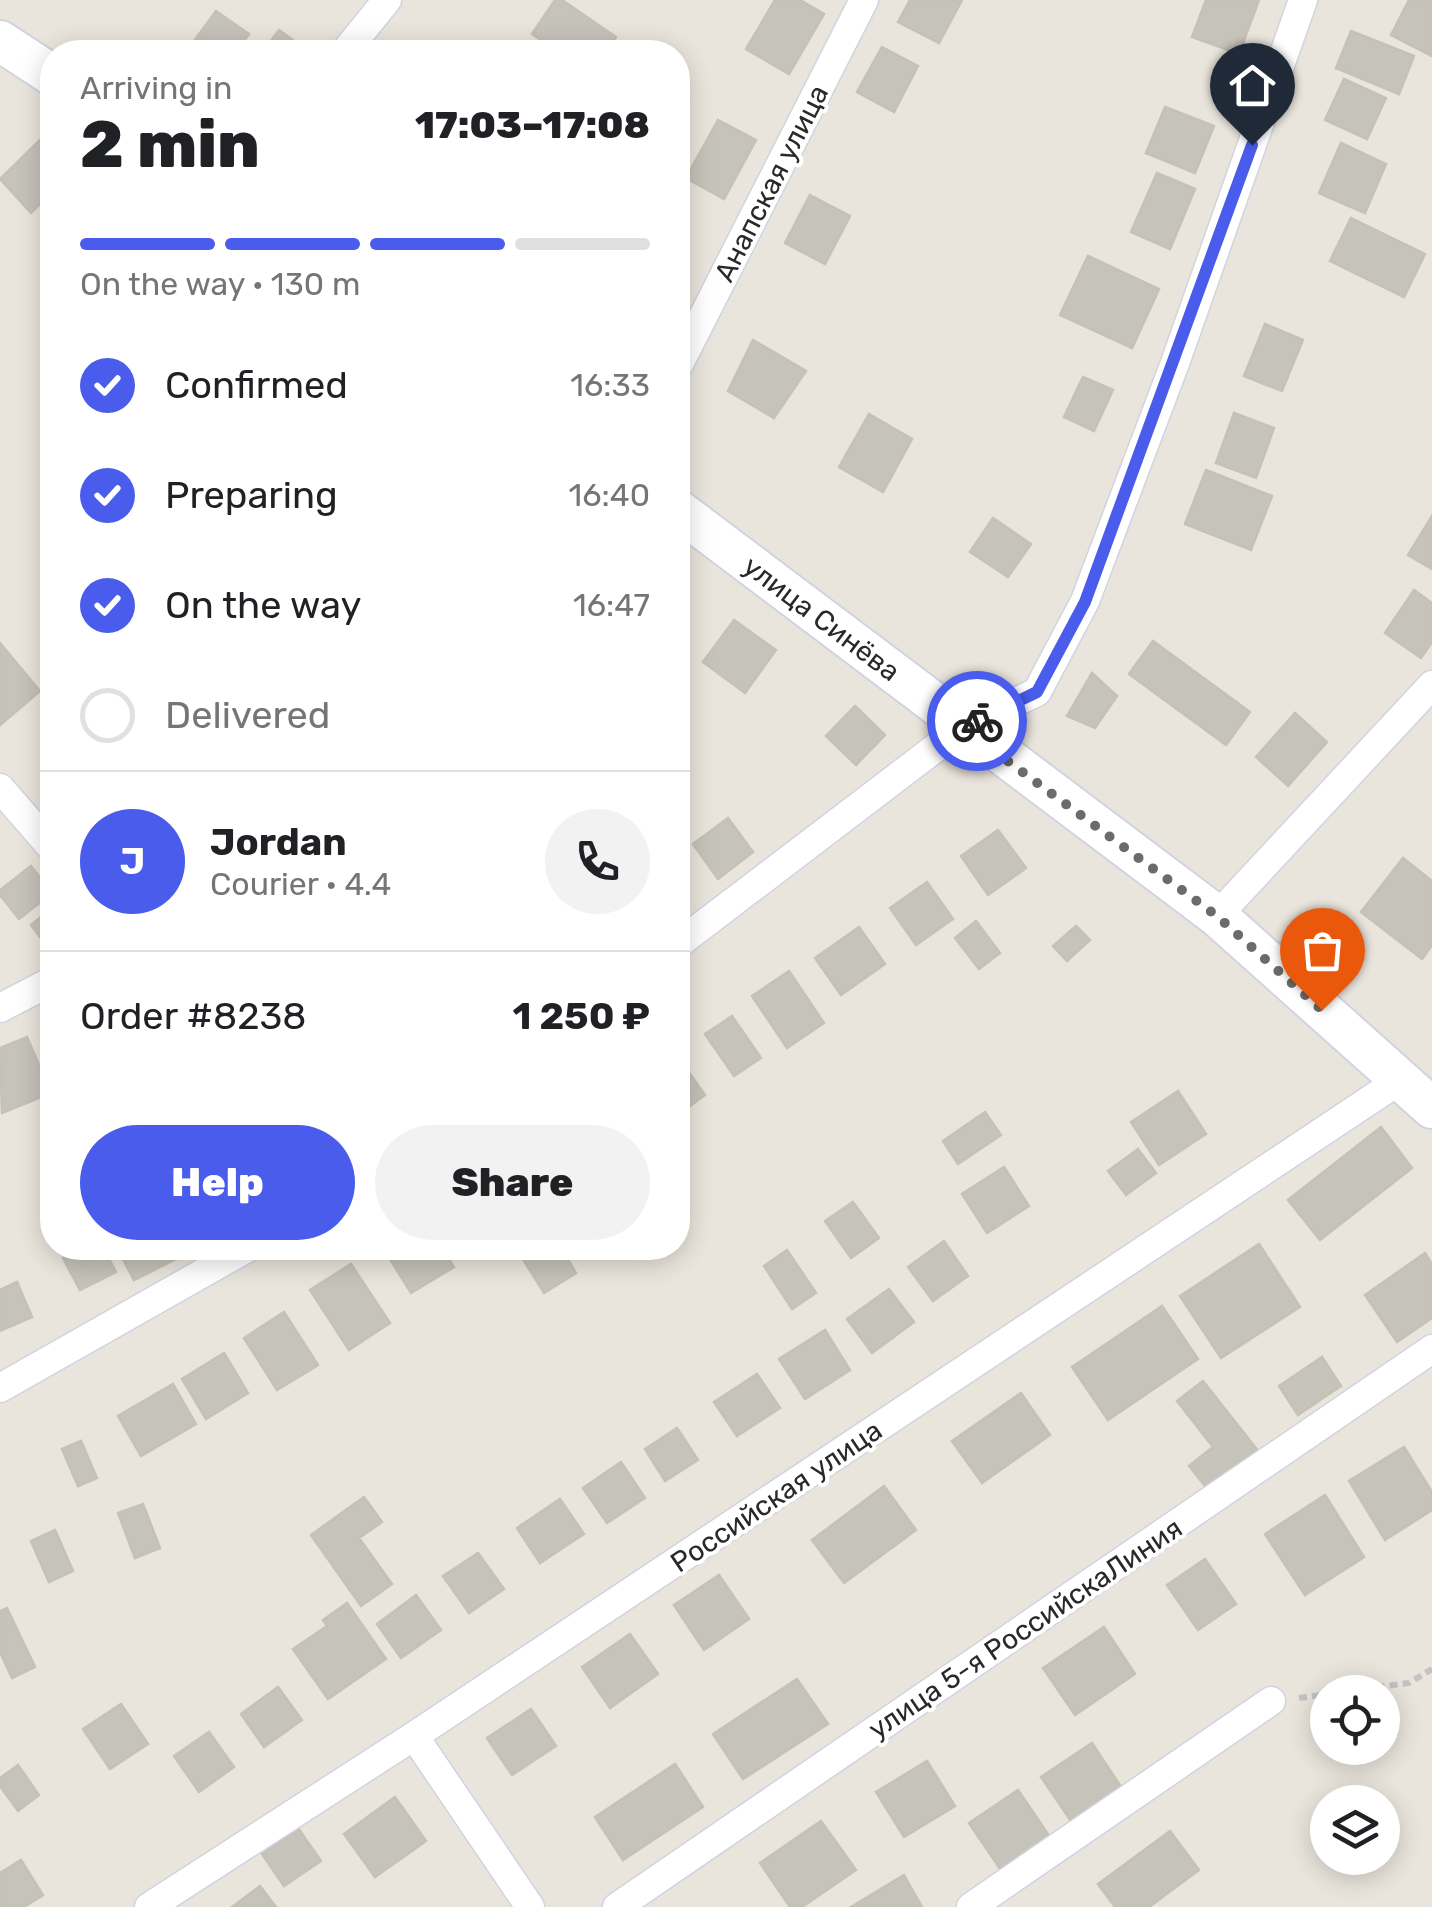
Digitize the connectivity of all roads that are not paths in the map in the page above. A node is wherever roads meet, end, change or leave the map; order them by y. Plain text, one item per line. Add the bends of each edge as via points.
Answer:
1 (386, 0) edge
2 (864, 0) edge
3 (1304, 0) edge
4 (354, 40) edge
5 (0, 41) edge
6 (40, 66) edge
7 (690, 342) edge
8 (690, 519) edge
9 (1432, 684) edge
10 (963, 728) junction
11 (0, 788) edge
12 (40, 834) edge
13 (1217, 916) junction
14 (690, 935) edge
15 (40, 987) edge
16 (0, 1008) edge
17 (1400, 1080) junction
18 (1432, 1108) edge
19 (226, 1260) edge
20 (1432, 1349) edge
21 (0, 1388) edge
22 (1271, 1701) dead end
23 (414, 1736) junction
24 (148, 1907) edge
25 (530, 1907) edge
26 (617, 1907) edge
27 (971, 1907) edge

1 - 4 street
2 - 7 street, Анапская улица
3 - 10 street via 1085,602 1037,692
5 - 6 main road
8 - 10 main road, улица Синёва
9 - 13 street
10 - 13 main road, улица Синёва
10 - 14 street
11 - 12 street
13 - 17 main road, улица Синёва
15 - 16 street
17 - 18 main road, улица Синёва
17 - 23 street, Российская улица
19 - 21 street
20 - 26 street, улица 5-я РоссийскаЛиния
22 - 27 street
23 - 24 street, Российская улица
23 - 25 street

